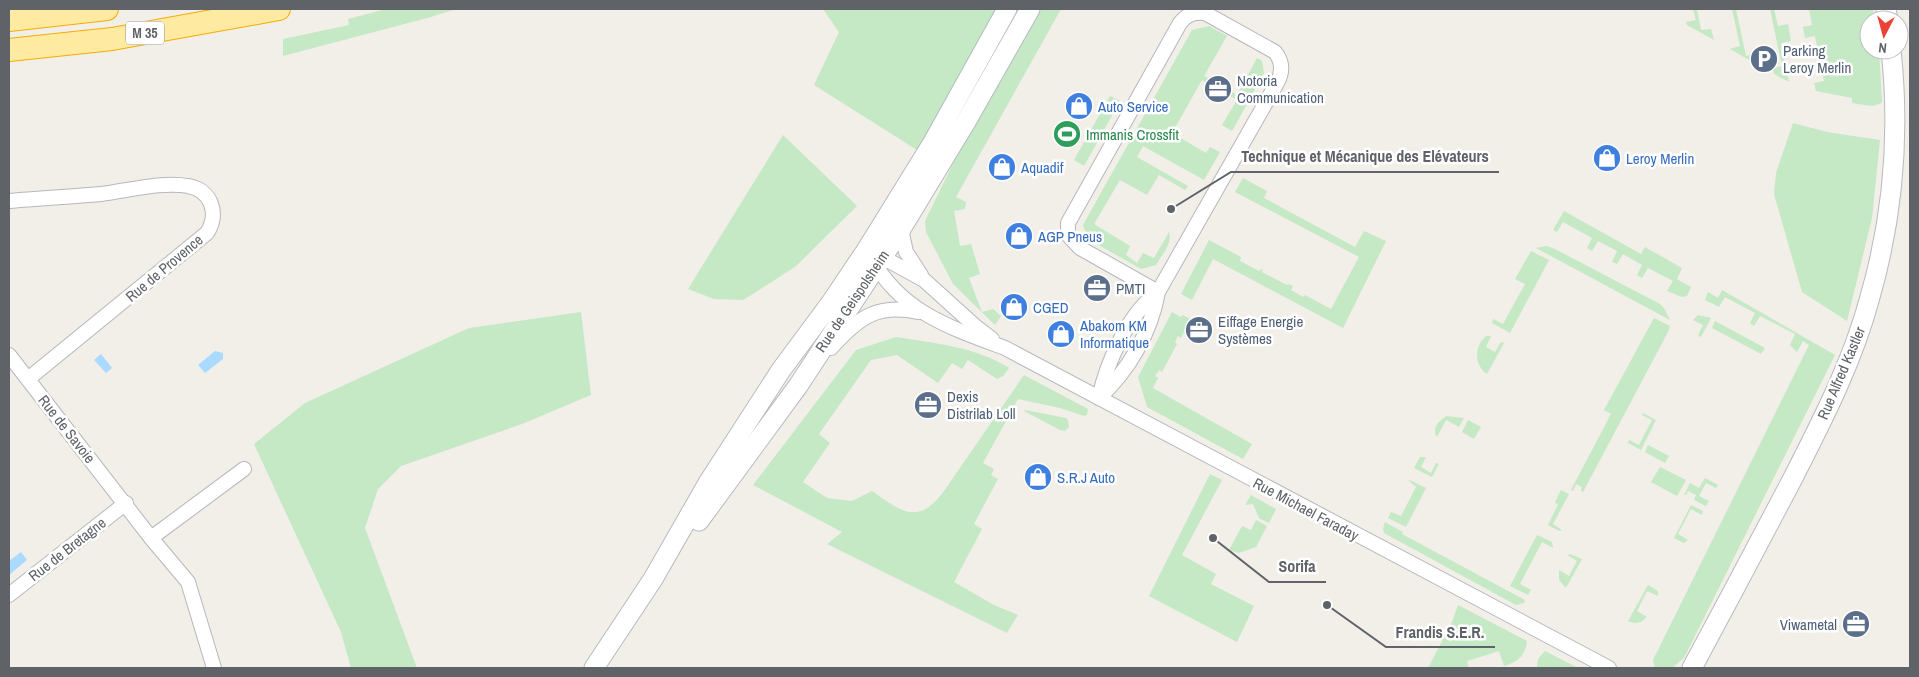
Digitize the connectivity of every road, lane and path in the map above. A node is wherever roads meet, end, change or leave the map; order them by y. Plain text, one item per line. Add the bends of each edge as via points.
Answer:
1 (107, 9) edge
2 (280, 9) edge
3 (1007, 9) edge
4 (1030, 9) edge
5 (9, 20) edge
6 (9, 50) edge
7 (1892, 60) edge
8 (9, 201) edge
9 (901, 229) junction
10 (875, 258) junction
11 (924, 280) junction
12 (1158, 292) junction
13 (921, 312) junction
14 (1005, 348) junction
15 (9, 356) edge
16 (28, 379) junction
17 (798, 386) junction
18 (1099, 398) junction
19 (244, 469) dead end
20 (126, 503) junction
21 (152, 538) junction
22 (653, 579) junction
23 (9, 595) edge
24 (214, 668) edge
25 (594, 668) edge
26 (1609, 668) edge
27 (1692, 668) edge

1 - 5 highway
2 - 6 highway, M 35 via 112,38
3 - 10 main road, Rue de Geispolsheim via 932,144
4 - 9 main road, Rue de Geispolsheim
7 - 27 main road, Rue Alfred Kastler via 1895,113 1893,171 1882,249 1852,354 1827,411
8 - 16 street, Rue de Provence via 176,185 198,189 207,196 213,209 212,226 202,238
9 - 10 main road, Rue de Geispolsheim
9 - 11 street, Rue Michael Faraday via 906,252
10 - 11 street, Rue Michael Faraday
10 - 13 street, Rue Michael Faraday via 901,296
10 - 17 main road, Rue de Geispolsheim
10 - 22 main road, Rue de Geispolsheim via 830,304 781,370 708,483
11 - 14 street, Rue Michael Faraday
12 - 12 street via 1282,72 1275,52 1205,13 1193,13 1180,23 1068,223 1068,235 1080,248
12 - 18 street via 1154,313 1139,344 1122,373
13 - 14 street, Rue Michael Faraday
13 - 17 street, Rue Michael Faraday via 891,309 865,316 843,335
14 - 18 street, Rue Michael Faraday
15 - 16 street, Rue de Savoie
16 - 20 street, Rue de Savoie
17 - 22 main road, Rue de Geispolsheim
18 - 26 street, Rue Michael Faraday
19 - 21 street
20 - 21 street, Rue de Savoie
20 - 23 street, Rue de Bretagne
21 - 24 street, Rue de Savoie via 188,582
22 - 25 main road, Rue de Geispolsheim

